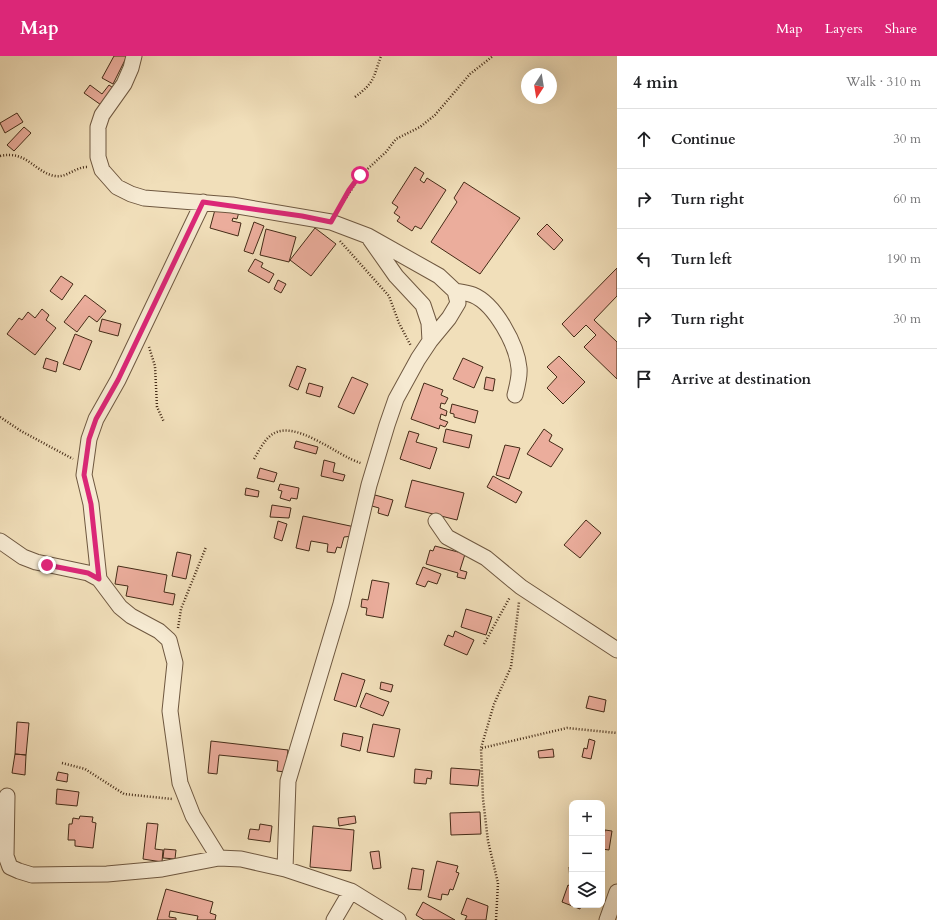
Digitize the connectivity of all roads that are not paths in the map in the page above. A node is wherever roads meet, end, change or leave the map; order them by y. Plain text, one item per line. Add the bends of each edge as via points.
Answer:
1 (134, 56) edge
2 (203, 202) junction
3 (368, 236) junction
4 (455, 291) junction
5 (430, 341) junction
6 (515, 395) dead end
7 (436, 521) dead end
8 (0, 541) edge
9 (99, 579) junction
10 (617, 650) edge
11 (7, 796) dead end
12 (219, 858) junction
13 (285, 869) junction
14 (351, 891) junction
15 (617, 894) edge
16 (334, 920) edge
17 (398, 920) edge
18 (607, 920) edge

1 - 2 street via 132,68 124,84 102,115 98,127 98,157 102,170 117,187 131,194 144,198
2 - 3 street via 302,216 331,222
2 - 9 street via 96,419 84,475 91,504
3 - 4 street via 439,276
3 - 5 street via 396,276 423,306 429,323
4 - 5 street via 458,303 450,318
4 - 6 street via 474,295 490,307 504,327 516,349 520,369
5 - 13 street via 396,399 375,466 341,604 288,781
7 - 10 street via 447,537 486,558 519,586
8 - 9 street via 22,557 88,573
9 - 12 street via 120,607 159,631 173,648 175,663 170,711 180,783 193,816
11 - 12 street via 6,856 10,867 18,872 32,875 107,874 162,869
12 - 13 street via 241,859
13 - 14 street
14 - 16 street
14 - 17 street
15 - 18 street

